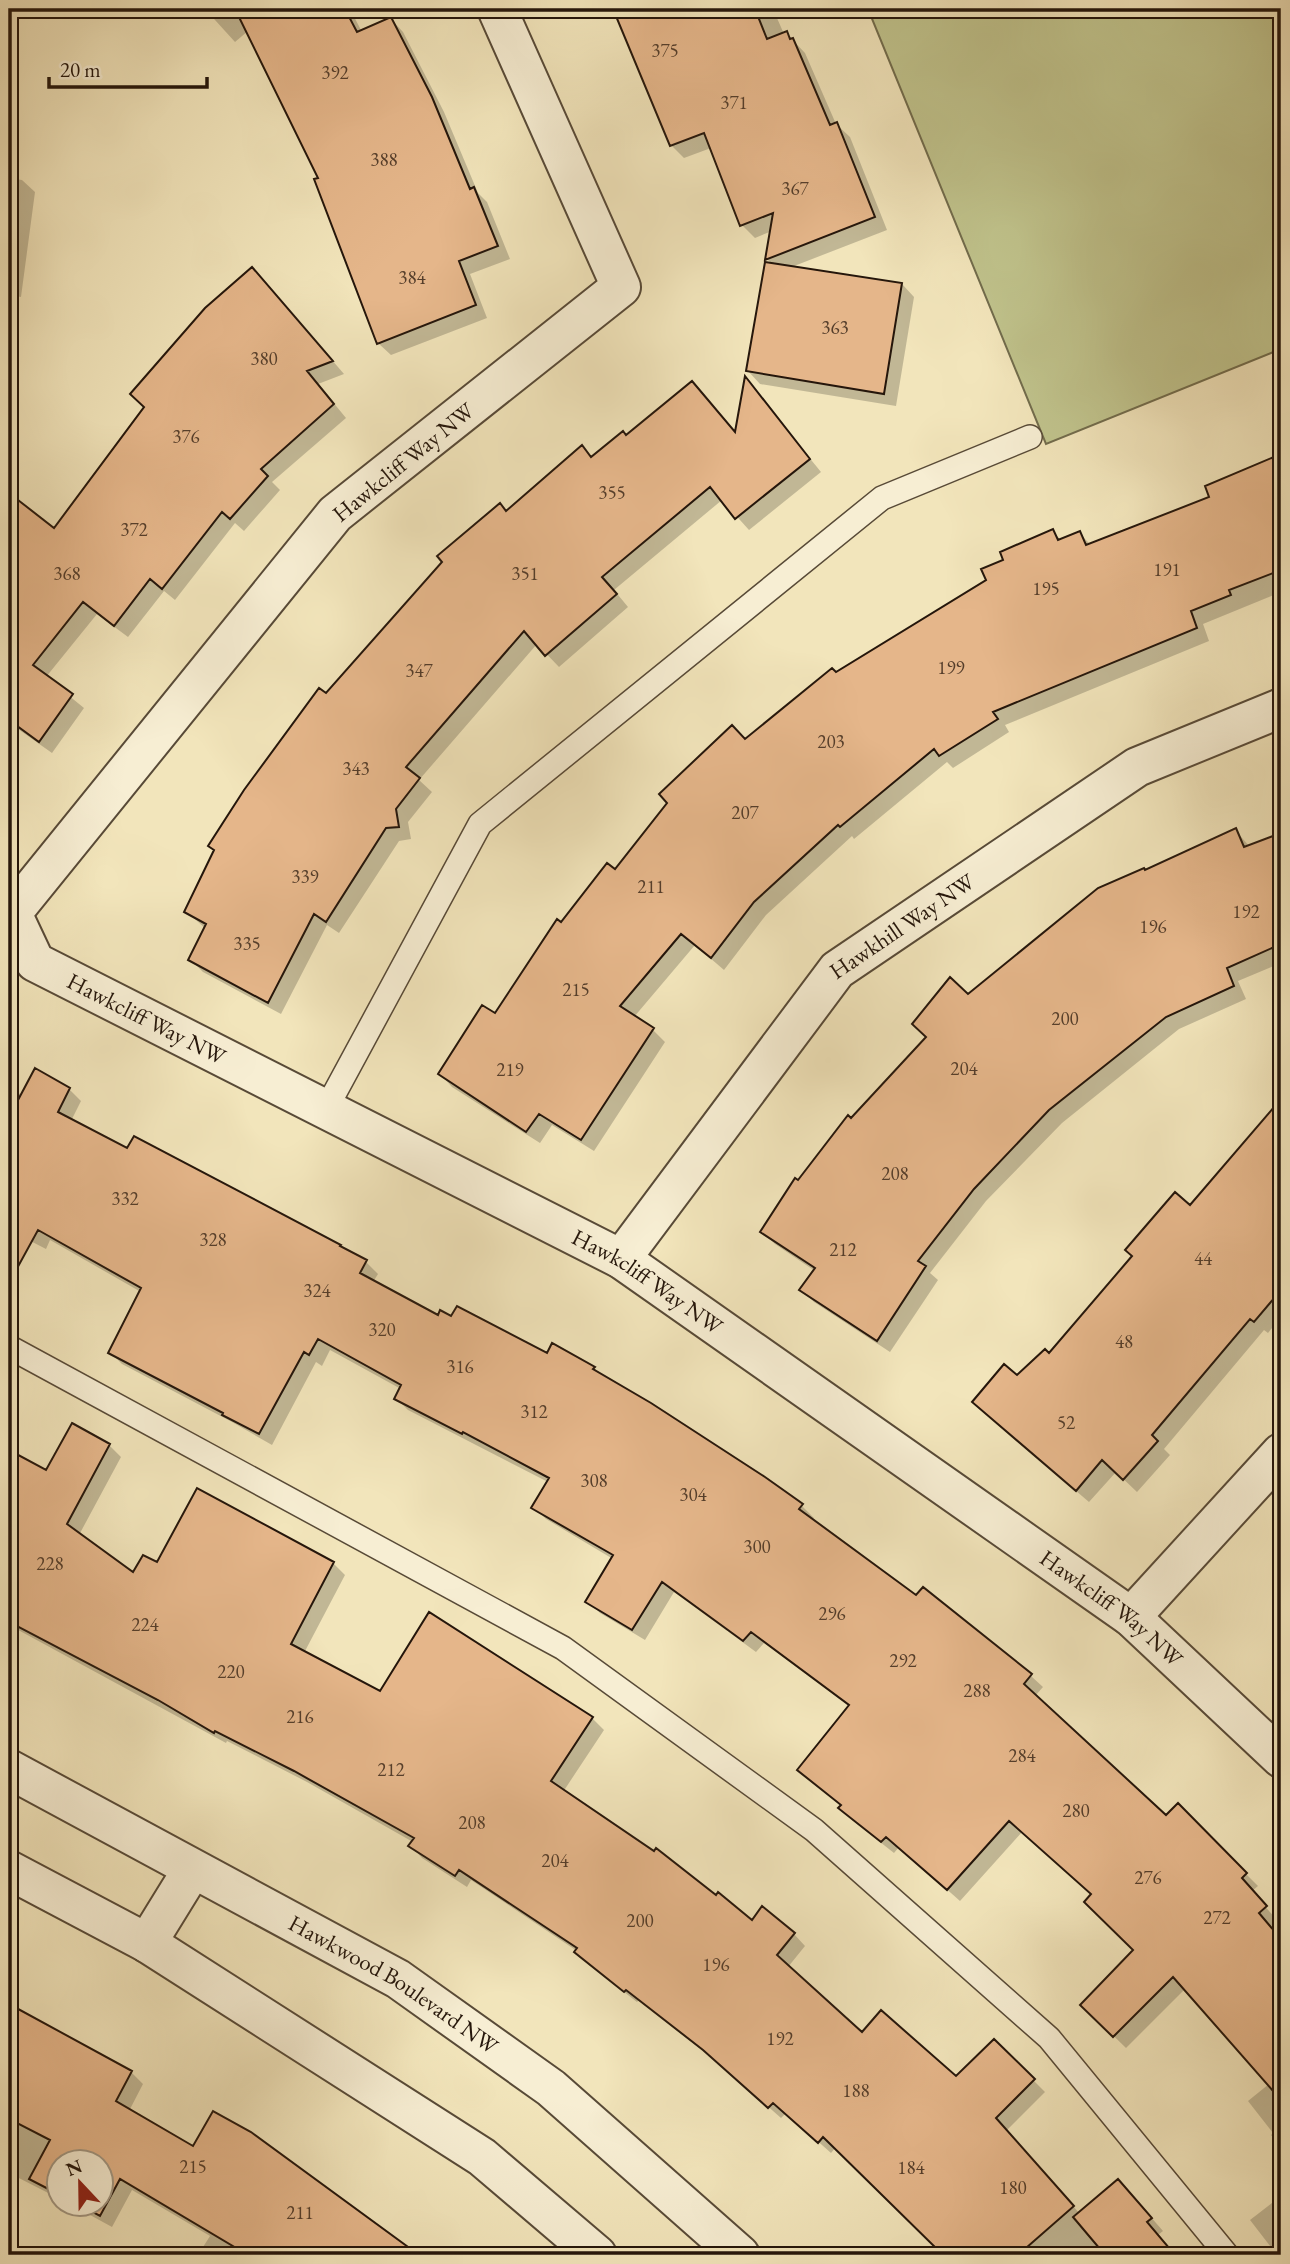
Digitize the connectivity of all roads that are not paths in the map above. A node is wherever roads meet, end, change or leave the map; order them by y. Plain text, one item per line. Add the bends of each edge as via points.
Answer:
1 (497, 9) edge
2 (1030, 437) dead end
3 (1281, 708) edge
4 (326, 1109) junction
5 (621, 1259) junction
6 (9, 1347) edge
7 (1281, 1453) edge
8 (1131, 1616) junction
9 (1281, 1758) edge
10 (9, 1769) edge
11 (9, 1870) edge
12 (192, 1870) junction
13 (147, 1943) junction
14 (597, 2255) edge
15 (740, 2255) edge
16 (1227, 2255) edge

1 - 4 street, Hawkcliff Way NW via 621,287 335,514 12,913 35,962
2 - 4 lane via 882,498 480,824
3 - 5 street, Hawkhill Way NW via 1137,768 837,970
4 - 5 street, Hawkcliff Way NW
5 - 8 street, Hawkcliff Way NW
6 - 16 lane via 563,1648 814,1830 1049,2038
7 - 8 street
8 - 9 street, Hawkcliff Way NW
10 - 12 street, Hawkwood Boulevard NW
11 - 13 street
12 - 13 street
12 - 15 street, Hawkwood Boulevard NW via 398,1979 551,2088
13 - 14 street via 482,2157

